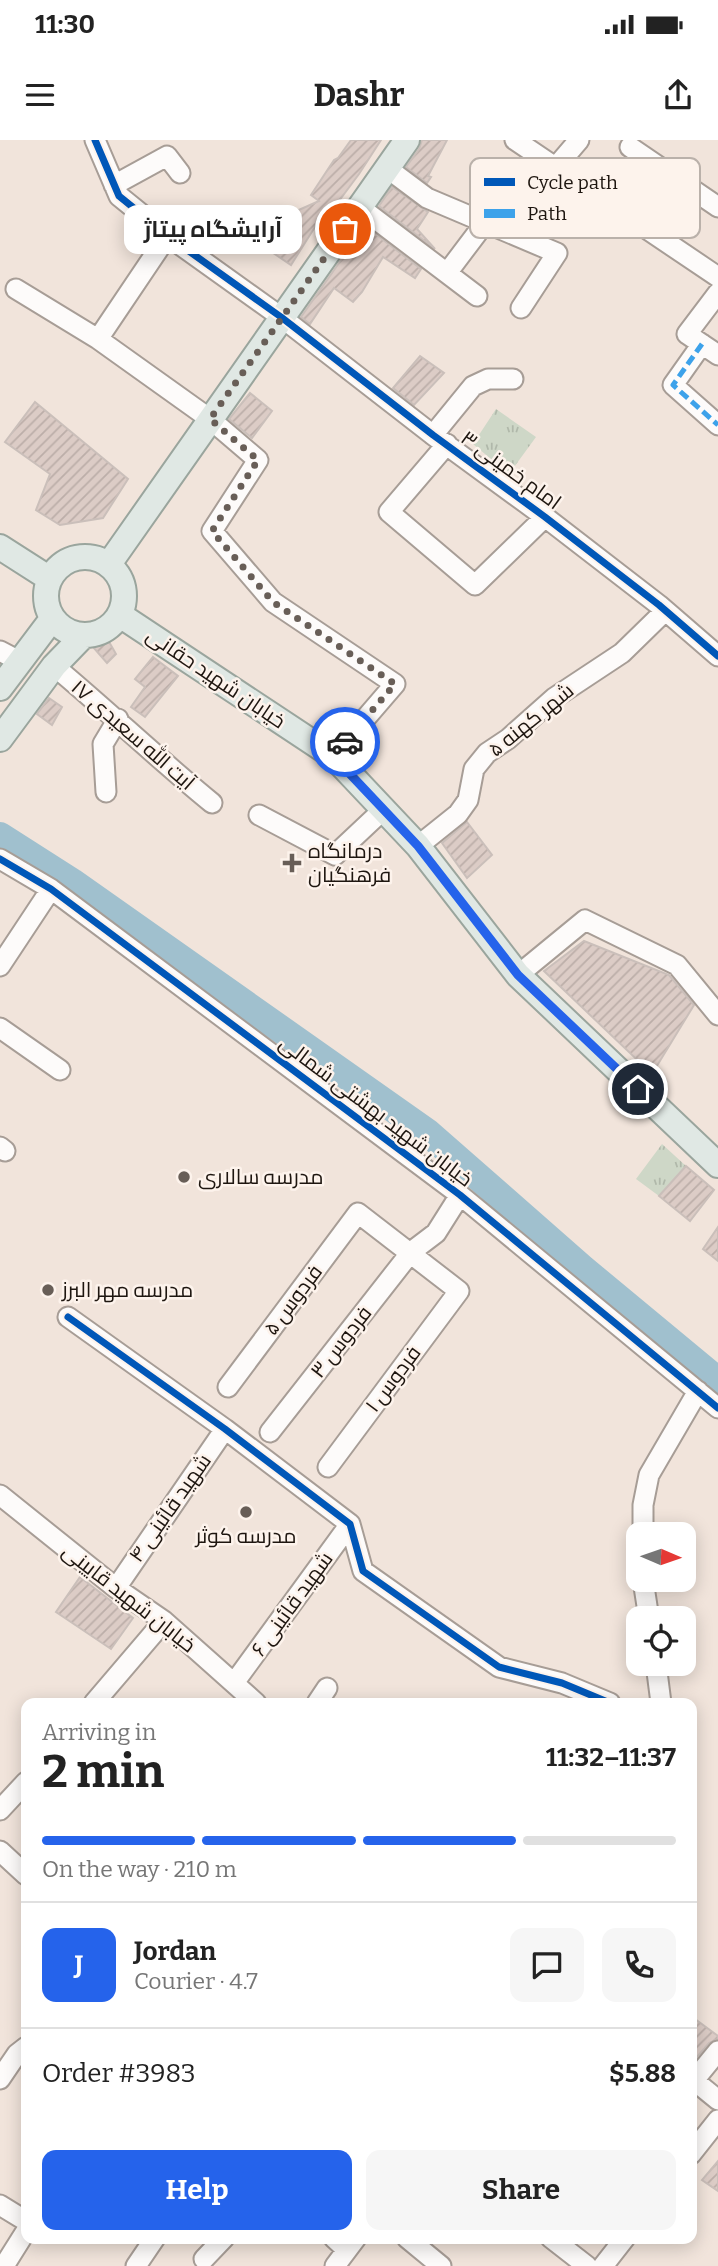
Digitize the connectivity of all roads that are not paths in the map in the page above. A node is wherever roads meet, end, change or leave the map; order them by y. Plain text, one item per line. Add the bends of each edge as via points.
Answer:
1 (95, 140) edge
2 (407, 140) edge
3 (515, 140) edge
4 (579, 140) edge
5 (630, 147) dead end
6 (542, 158) edge
7 (564, 158) edge
8 (646, 158) edge
9 (387, 168) junction
10 (180, 173) dead end
11 (114, 185) junction
12 (700, 195) edge
13 (718, 207) edge
14 (361, 208) junction
15 (470, 218) edge
16 (168, 235) junction
17 (473, 238) edge
18 (519, 238) edge
19 (661, 238) edge
20 (447, 273) junction
21 (718, 277) edge
22 (16, 289) dead end
23 (718, 293) edge
24 (478, 296) dead end
25 (521, 308) dead end
26 (281, 317) junction
27 (97, 340) junction
28 (710, 350) edge
29 (513, 379) dead end
30 (210, 419) junction
31 (718, 425) edge
32 (440, 440) junction
33 (545, 517) junction
34 (0, 547) edge
35 (109, 564) junction
36 (50, 579) junction
37 (665, 611) junction
38 (120, 615) junction
39 (52, 619) junction
40 (83, 636) junction
41 (10, 656) edge
42 (718, 656) edge
43 (54, 666) junction
44 (0, 688) edge
45 (118, 719) junction
46 (0, 739) edge
47 (333, 756) junction
48 (106, 792) dead end
49 (212, 803) dead end
50 (384, 809) junction
51 (260, 815) dead end
52 (418, 846) junction
53 (0, 859) edge
54 (51, 890) junction
55 (0, 966) edge
56 (518, 975) junction
57 (718, 1015) edge
58 (0, 1028) edge
59 (60, 1070) dead end
60 (718, 1166) edge
61 (460, 1195) junction
62 (411, 1252) junction
63 (68, 1317) dead end
64 (228, 1387) dead end
65 (698, 1391) junction
66 (718, 1408) edge
67 (225, 1429) junction
68 (270, 1432) dead end
69 (328, 1468) dead end
70 (0, 1495) edge
71 (643, 1522) edge
72 (350, 1524) junction
73 (116, 1588) junction
74 (163, 1621) junction
75 (658, 1676) edge
76 (234, 1684) junction
77 (98, 1698) edge
78 (250, 1698) edge
79 (598, 1698) edge
80 (660, 1698) edge
81 (21, 1787) edge
82 (0, 1810) edge
83 (0, 1850) edge
84 (21, 1870) edge
85 (21, 2051) edge
86 (718, 2051) edge
87 (697, 2076) edge
88 (0, 2078) edge
89 (697, 2084) edge
90 (718, 2100) edge
91 (718, 2120) edge
92 (697, 2146) edge
93 (0, 2205) edge
94 (21, 2218) edge
95 (21, 2239) edge
96 (151, 2244) edge
97 (218, 2244) edge
98 (414, 2244) edge
99 (559, 2244) edge
100 (620, 2244) edge
101 (204, 2259) dead end
102 (4, 2266) edge
103 (136, 2266) edge
104 (441, 2266) edge
105 (587, 2266) edge
106 (603, 2266) edge

1 - 11 street, امام خمینی ۳
2 - 9 main road
3 - 6 street
4 - 7 street
5 - 8 street
9 - 14 main road
9 - 15 street via 427,198
10 - 11 street via 167,156
11 - 16 street, امام خمینی ۳ via 119,196
12 - 13 street
14 - 20 street
14 - 26 main road
16 - 26 street, امام خمینی ۳
16 - 27 street
17 - 20 street
18 - 25 street via 557,253
19 - 21 street
20 - 24 street
22 - 27 street
23 - 28 street via 687,334
26 - 30 main road
26 - 32 street, امام خمینی ۳
27 - 30 street
28 - 31 street via 673,385
29 - 32 street via 488,379 473,386
30 - 35 main road
30 - 47 street via 258,460 212,531 273,602 395,684
32 - 33 street, امام خمینی ۳
32 - 33 street via 389,512 475,585
33 - 37 street, امام خمینی ۳
34 - 36 main road
35 - 36 main road via 75,558
35 - 38 main road via 124,592
36 - 39 main road via 46,599
37 - 42 street, امام خمینی ۳
37 - 52 street, شهر کهنه ۵ via 622,653 554,698 487,753 474,769 468,800 458,814
38 - 40 main road via 105,631
38 - 47 main road, خیابان شهید حقانی
39 - 40 main road via 71,634
39 - 41 main road
40 - 43 main road
41 - 44 main road
43 - 45 street, آیت الله سعیدی ۱۷
43 - 46 main road
45 - 48 street via 103,744
45 - 49 street, آیت الله سعیدی ۱۷
47 - 50 main road, خیابان شهید حقانی
50 - 51 street via 335,855
50 - 52 main road, خیابان شهید حقانی
52 - 56 main road, خیابان شهید حقانی
53 - 54 street, خیابان شهید بهشتی شمالی
54 - 55 street
54 - 61 street, خیابان شهید بهشتی شمالی
56 - 57 street via 585,920 677,965
56 - 60 main road, خیابان شهید حقانی
58 - 59 street
61 - 62 street, فردوس ۳ via 436,1233
61 - 65 street, خیابان شهید بهشتی شمالی
62 - 64 street, فردوس ۵ via 358,1213
62 - 68 street, فردوس ۳
62 - 69 street, فردوس ۱ via 459,1291
63 - 67 street
65 - 66 street, خیابان شهید بهشتی شمالی
65 - 71 street via 649,1475
67 - 72 street
67 - 73 street, شهید قائینی ۴
70 - 73 street, خیابان شهید قایینی
72 - 76 street, شهید قائینی ۶
72 - 79 street via 363,1571 499,1667 562,1683
73 - 74 street, خیابان شهید قایینی
74 - 76 street, خیابان شهید قایینی
74 - 77 street
75 - 80 street
76 - 78 street, خیابان شهید قایینی
81 - 82 street
83 - 84 street
85 - 88 street
86 - 87 street
89 - 90 street
91 - 92 street
93 - 94 street
95 - 102 street
96 - 103 street
97 - 101 street
98 - 104 street
99 - 105 street
100 - 106 street

